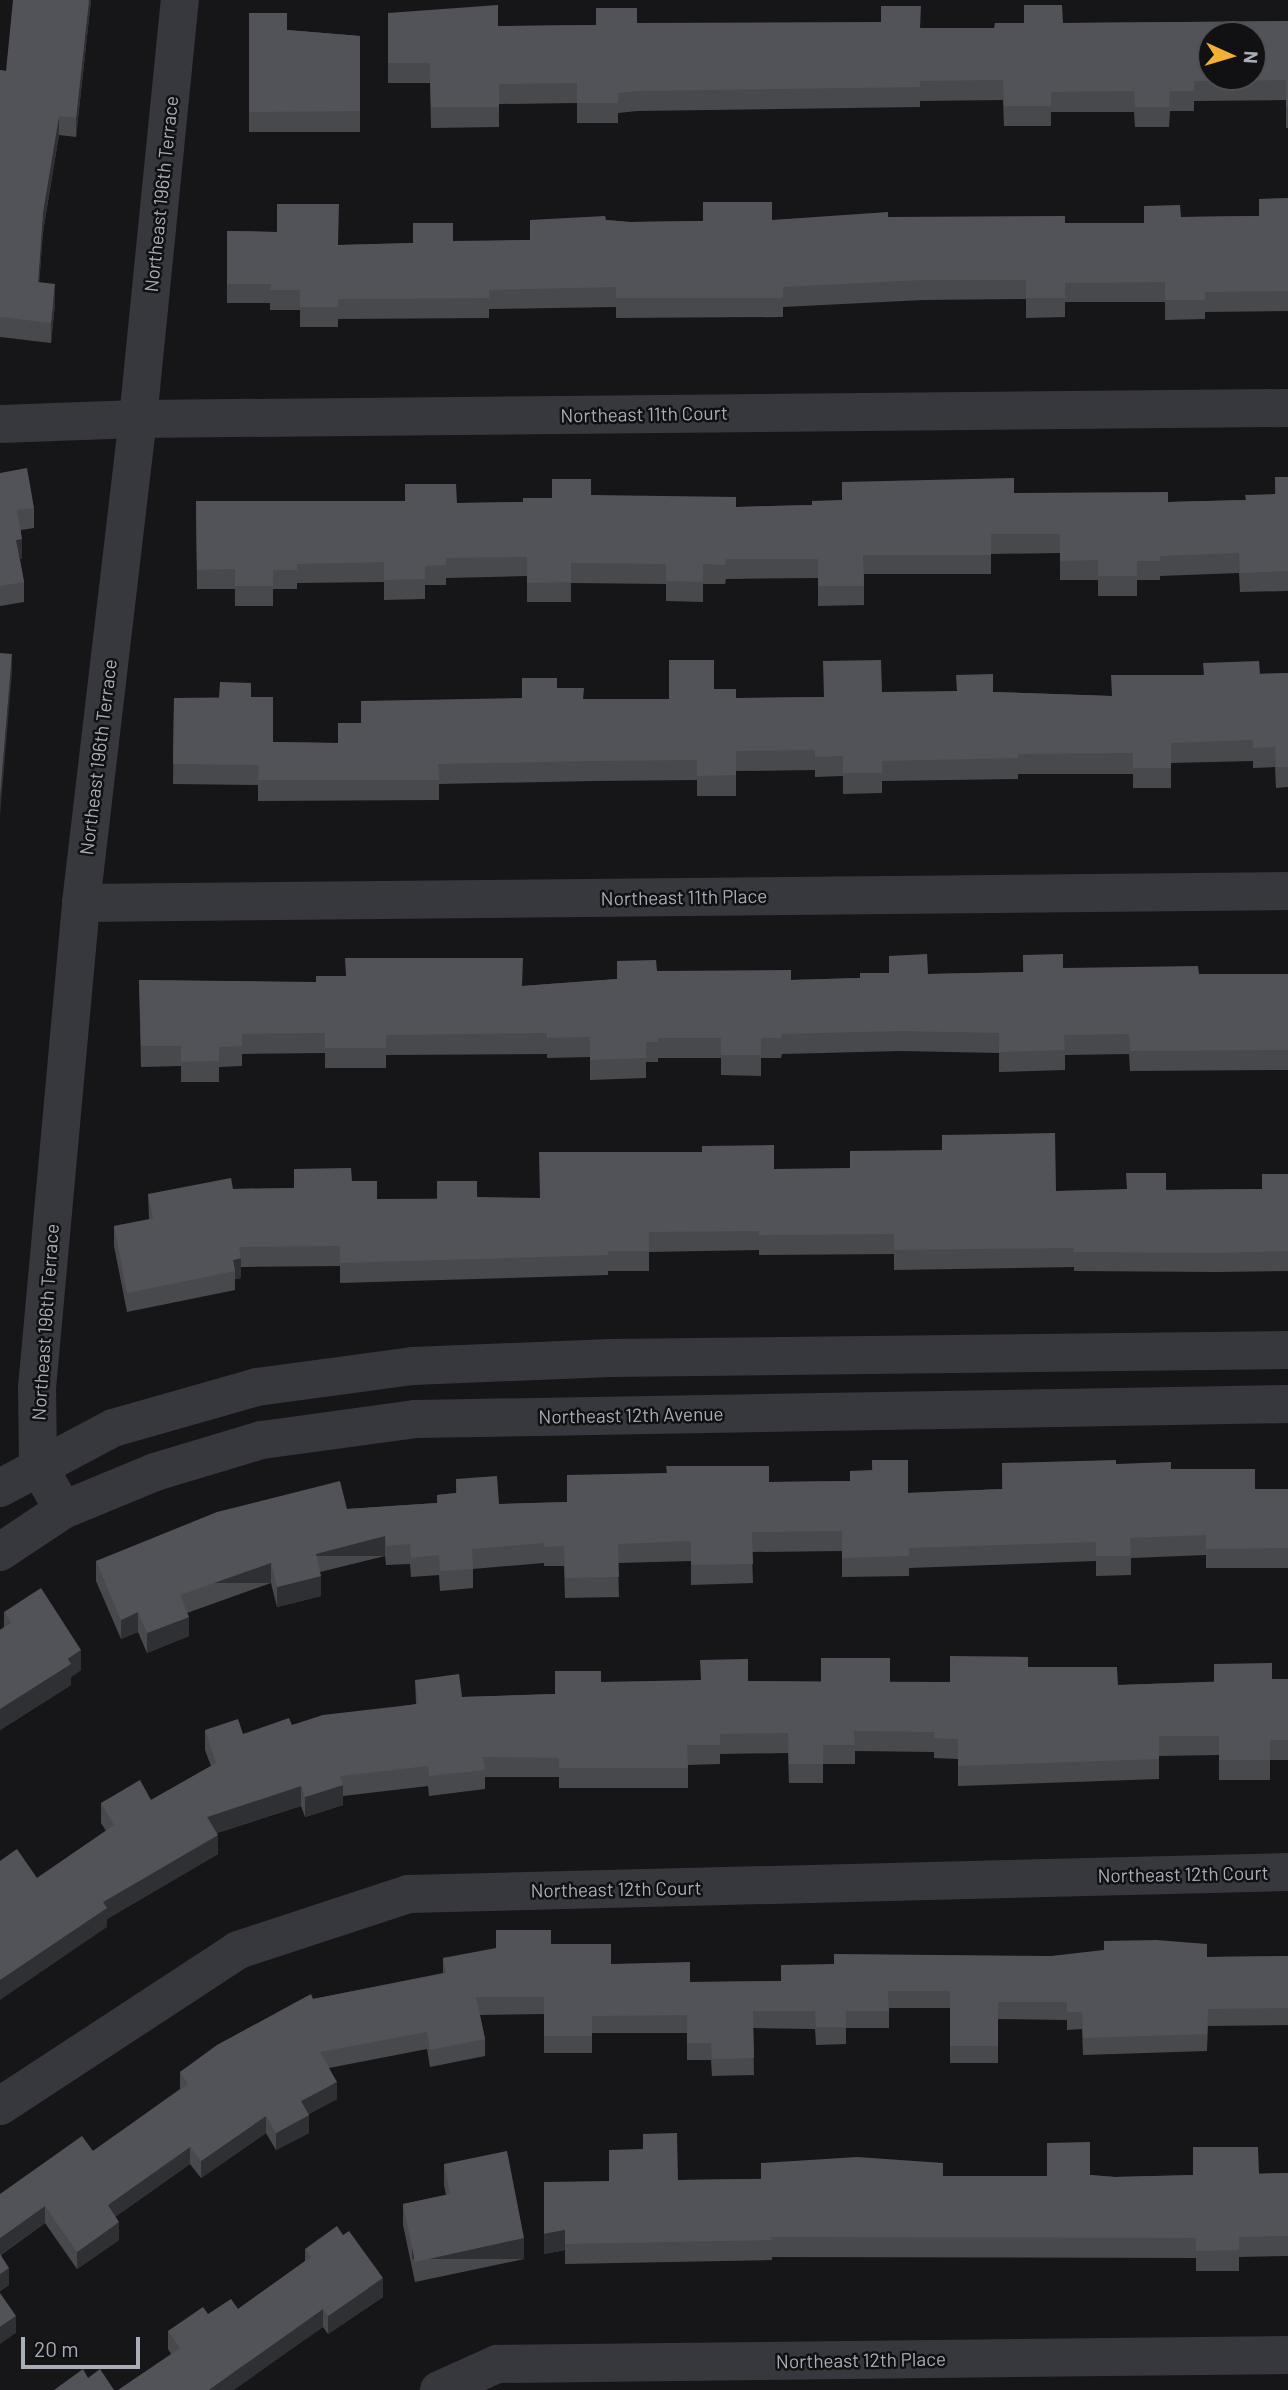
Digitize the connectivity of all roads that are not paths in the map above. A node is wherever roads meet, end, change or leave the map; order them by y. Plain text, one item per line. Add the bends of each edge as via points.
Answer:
1 (180, 0) edge
2 (1288, 408) edge
3 (138, 419) junction
4 (0, 424) edge
5 (1288, 891) edge
6 (81, 904) junction
7 (1288, 1350) edge
8 (1288, 1404) edge
9 (38, 1465) junction
10 (0, 1488) edge
11 (63, 1510) junction
12 (0, 1552) edge
13 (1288, 1872) edge
14 (0, 2106) edge
15 (1288, 2356) edge
16 (439, 2390) edge

1 - 3 street, Northeast 196th Terrace
2 - 3 street, Northeast 11th Court
3 - 4 street, Northeast 11th Court
3 - 6 street, Northeast 196th Terrace
5 - 6 street, Northeast 11th Place
6 - 9 street, Northeast 196th Terrace via 37,1388
7 - 9 street via 610,1358 413,1366 257,1387 113,1428
8 - 11 street, Northeast 12th Avenue via 415,1419 262,1440 155,1472
9 - 10 street
9 - 11 street, Northeast 196th Terrace
11 - 12 street, Northeast 12th Avenue
13 - 14 street, Northeast 12th Court via 408,1894 237,1950
15 - 16 street, Northeast 12th Place via 497,2364

